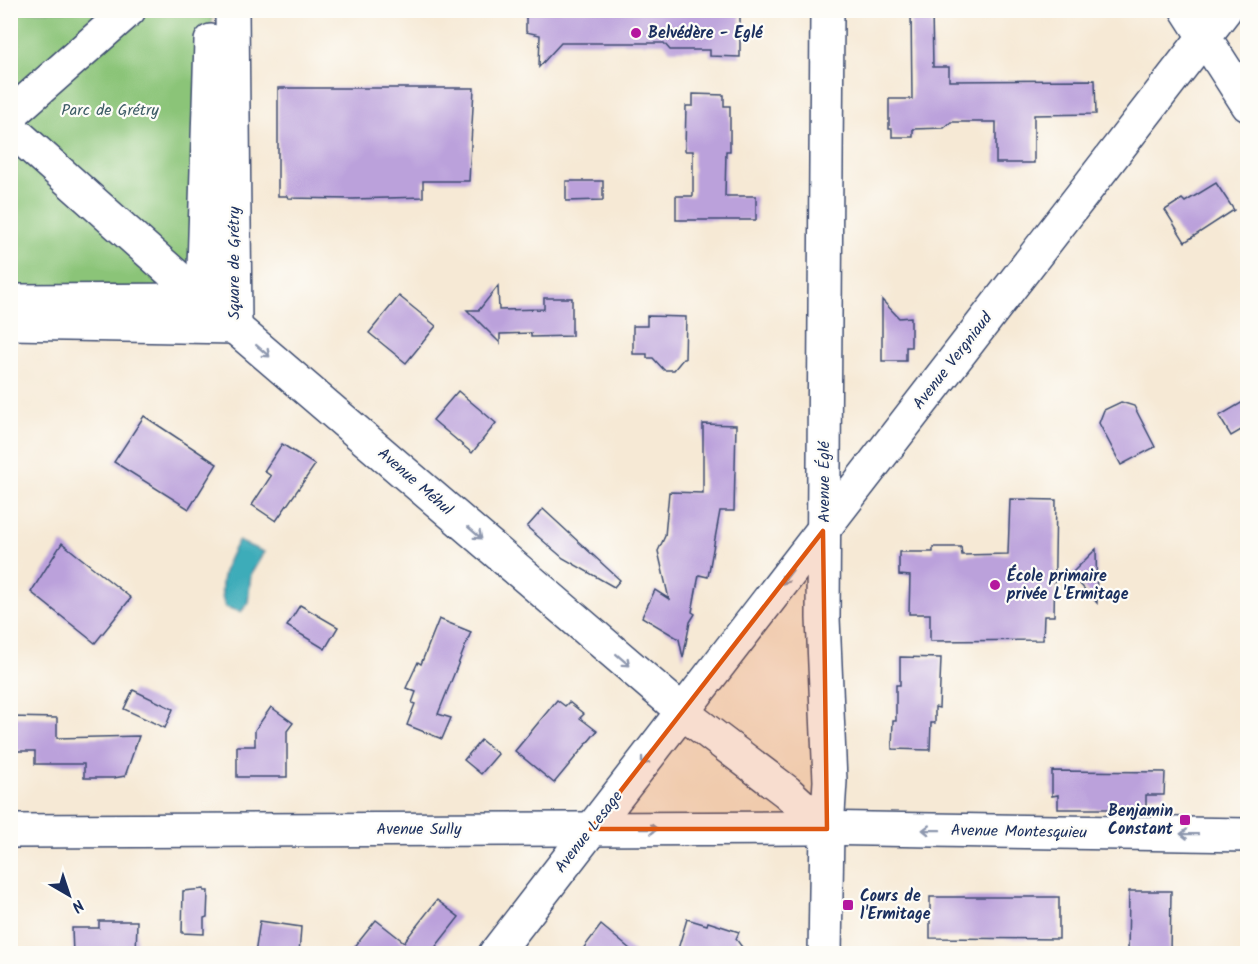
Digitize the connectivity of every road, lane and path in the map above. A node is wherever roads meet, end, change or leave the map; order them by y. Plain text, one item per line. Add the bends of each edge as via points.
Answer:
1 (129, 10) edge
2 (212, 10) edge
3 (232, 10) edge
4 (827, 10) edge
5 (1225, 10) edge
6 (1196, 24) edge
7 (1248, 105) edge
8 (10, 115) edge
9 (10, 128) edge
10 (203, 300) junction
11 (10, 301) edge
12 (10, 323) edge
13 (235, 327) junction
14 (823, 531) junction
15 (683, 712) junction
16 (591, 829) junction
17 (826, 829) junction
18 (10, 831) edge
19 (1248, 835) edge
20 (495, 954) edge
21 (825, 954) edge

1 - 8 street
2 - 10 street, Square de Grétry
3 - 13 street, Square de Grétry
4 - 14 street, Avenue Églé
5 - 6 street, Avenue Vergniaud
6 - 7 street
6 - 14 street, Avenue Vergniaud
9 - 10 street, Avenue Méhul
10 - 11 street, Square de Grétry
10 - 13 street, Avenue Méhul
12 - 13 street, Square de Grétry
13 -> 15 street, Avenue Méhul
14 -> 15 street, Avenue Vergniaud
14 - 17 street, Avenue Églé via 830,781
15 -> 16 street, Avenue Lesage
15 - 17 street, Avenue Méhul via 787,792
16 -> 17 street, Avenue Sully
16 - 18 street, Avenue Sully
16 - 20 street, Avenue Lesage
19 -> 17 street, Avenue Montesquieu
17 - 21 street, Avenue Églé

